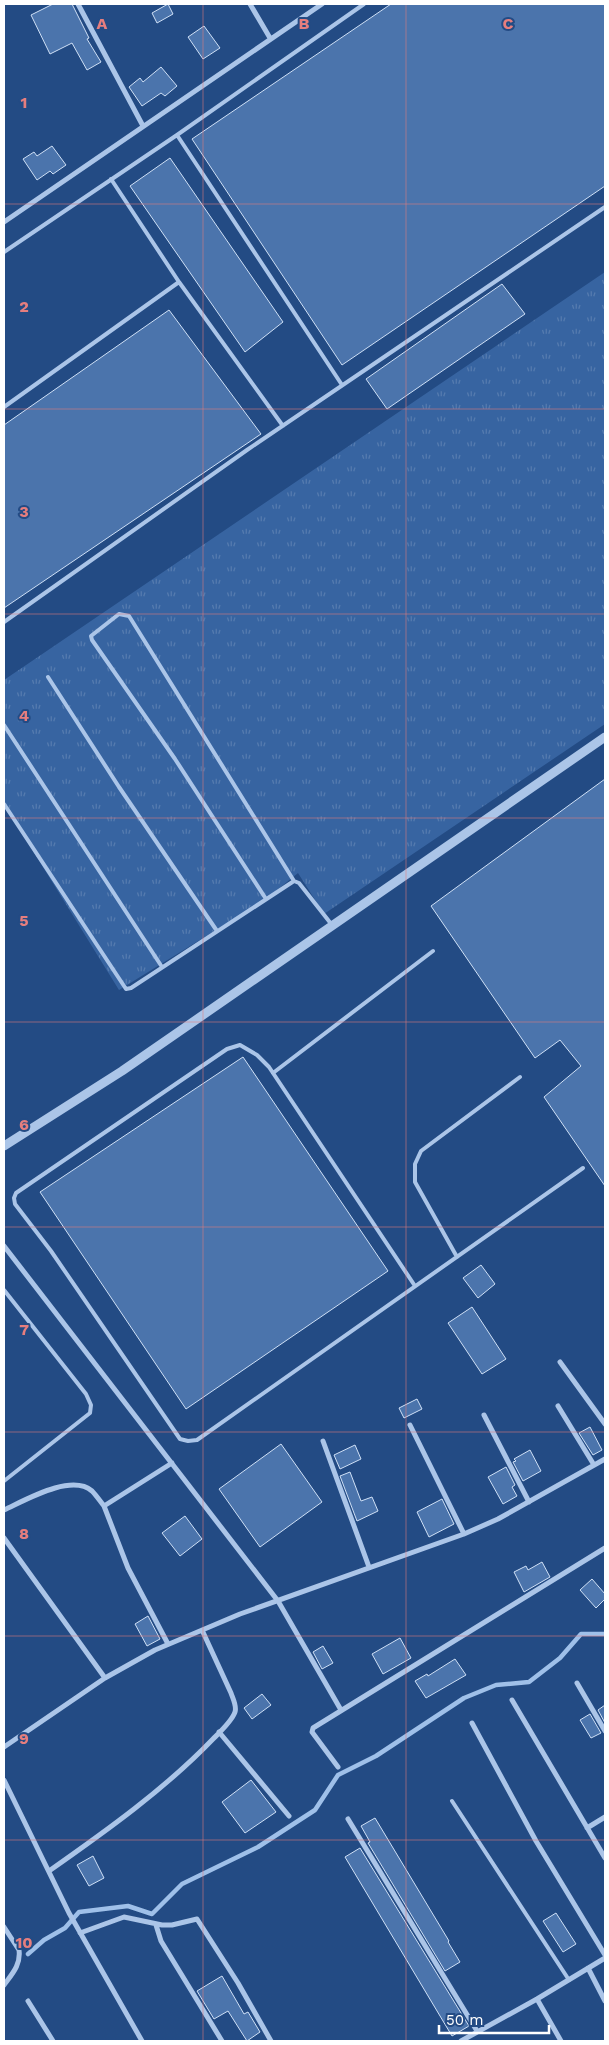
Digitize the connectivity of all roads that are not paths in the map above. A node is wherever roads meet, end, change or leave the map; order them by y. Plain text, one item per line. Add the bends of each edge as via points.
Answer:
1 (78, 4) edge
2 (250, 4) edge
3 (322, 4) edge
4 (364, 4) edge
5 (270, 38) junction
6 (143, 126) junction
7 (177, 135) junction
8 (111, 179) junction
9 (605, 207) edge
10 (4, 222) edge
11 (4, 252) edge
12 (179, 282) junction
13 (342, 385) junction
14 (4, 408) edge
15 (283, 426) junction
16 (4, 622) edge
17 (48, 677) dead end
18 (4, 725) edge
19 (605, 736) edge
20 (4, 804) edge
21 (294, 881) junction
22 (266, 899) junction
23 (332, 925) junction
24 (217, 931) junction
25 (433, 951) dead end
26 (162, 967) junction
27 (273, 1073) junction
28 (520, 1077) dead end
29 (4, 1146) edge
30 (583, 1168) dead end
31 (4, 1246) edge
32 (457, 1257) junction
33 (415, 1286) junction
34 (4, 1290) edge
35 (560, 1362) dead end
36 (558, 1406) dead end
37 (484, 1415) dead end
38 (605, 1424) edge
39 (410, 1425) dead end
40 (323, 1441) dead end
41 (605, 1459) edge
42 (172, 1463) junction
43 (594, 1465) junction
44 (4, 1481) edge
45 (529, 1502) junction
46 (104, 1506) junction
47 (4, 1510) edge
48 (464, 1534) junction
49 (4, 1538) edge
50 (605, 1548) edge
51 (369, 1567) junction
52 (278, 1601) junction
53 (202, 1630) junction
54 (168, 1644) junction
55 (105, 1678) junction
56 (577, 1684) dead end
57 (512, 1700) dead end
58 (341, 1710) junction
59 (472, 1723) dead end
60 (605, 1731) edge
61 (219, 1732) junction
62 (4, 1747) edge
63 (338, 1767) dead end
64 (4, 1780) edge
65 (452, 1801) dead end
66 (289, 1816) dead end
67 (605, 1817) edge
68 (348, 1820) dead end
69 (587, 1828) junction
70 (605, 1858) edge
71 (49, 1871) junction
72 (156, 1925) junction
73 (4, 1927) edge
74 (80, 1933) junction
75 (605, 1957) edge
76 (588, 1968) junction
77 (569, 1980) junction
78 (4, 1985) edge
79 (537, 2000) junction
80 (28, 2001) dead end
81 (605, 2002) edge
82 (477, 2031) junction
83 (53, 2041) edge
84 (142, 2041) edge
85 (222, 2041) edge
86 (271, 2041) edge
87 (463, 2041) edge
88 (561, 2041) edge

1 - 6 street
2 - 5 street
3 - 5 street
4 - 7 lane
5 - 6 street
6 - 10 street
7 - 8 lane
7 - 13 lane
8 - 11 lane
8 - 12 lane
9 - 13 lane
12 - 14 lane
12 - 15 lane
13 - 15 lane
15 - 16 lane
17 - 24 lane
18 - 26 lane
19 - 23 street
20 - 26 lane via 126,990
21 - 22 lane
21 - 22 lane via 128,616 120,614 95,632 92,640 175,759
21 - 23 lane
22 - 24 lane
23 - 29 street via 122,1071
24 - 26 lane
25 - 27 lane
27 - 33 lane
27 - 33 lane via 257,1055 240,1045 227,1049 16,1193 15,1204 180,1438 188,1441 197,1440
28 - 32 lane via 420,1151 415,1164 416,1182
30 - 32 lane
31 - 42 street
32 - 33 lane
34 - 44 lane via 92,1405 90,1413
35 - 38 street
36 - 43 street
37 - 45 street
39 - 48 street
40 - 51 street
41 - 43 street
42 - 46 street
42 - 52 street
43 - 45 street
45 - 48 street
46 - 47 street via 91,1491 73,1485 62,1486
46 - 54 street via 120,1549
48 - 51 street
49 - 55 street
50 - 58 street
51 - 52 street
52 - 53 street
52 - 58 street
53 - 54 street
53 - 61 street via 235,1704 235,1712
54 - 55 street
55 - 62 street
56 - 60 street
57 - 69 street
58 - 63 street via 312,1729
59 - 75 street via 536,1841
61 - 66 street
61 - 71 street via 165,1784
64 - 71 street
65 - 77 lane
67 - 69 street
68 - 82 street
69 - 70 street
71 - 74 street
72 - 74 street via 124,1917
72 - 85 street via 162,1941
72 - 86 street via 197,1919
73 - 78 street via 19,1955 18,1964
74 - 84 street
75 - 76 street
76 - 77 street
76 - 81 street
77 - 79 street
79 - 82 street
79 - 88 street
80 - 83 street
82 - 87 street

